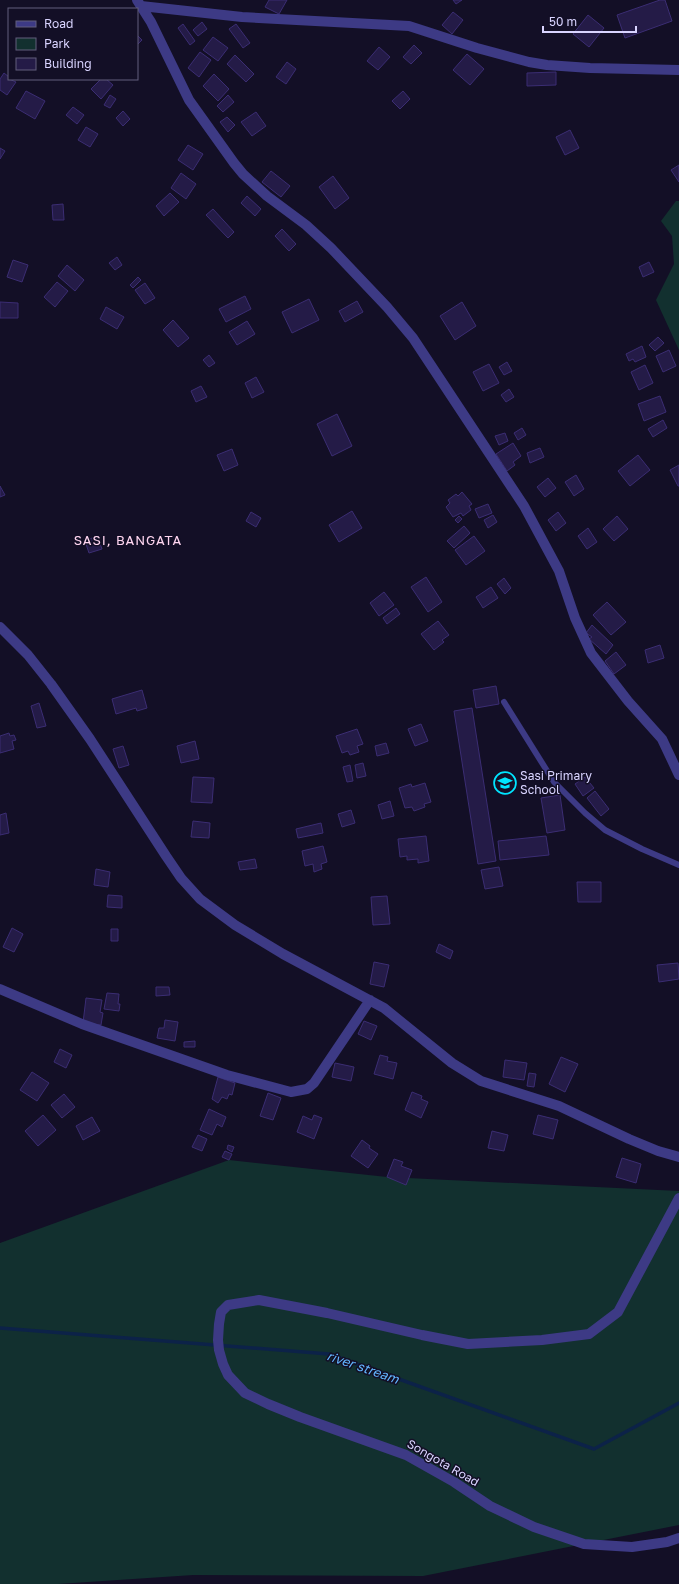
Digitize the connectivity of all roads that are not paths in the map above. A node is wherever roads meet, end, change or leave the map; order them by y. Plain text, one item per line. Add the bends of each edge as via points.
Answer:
1 (139, 3) edge
2 (679, 70) edge
3 (0, 628) edge
4 (504, 702) dead end
5 (679, 775) edge
6 (679, 865) edge
7 (0, 989) edge
8 (370, 1000) junction
9 (679, 1157) edge
10 (679, 1198) edge
11 (679, 1538) edge

1 - 2 street via 242,17 409,26 477,48 547,65
1 - 5 street via 189,100 234,163 267,196 306,225 331,248 413,338 524,506 559,571 575,618 591,653 628,701 662,739
3 - 8 street via 28,655 51,684 90,738 181,878 200,899 271,947
4 - 6 lane via 554,782 585,813 606,830
7 - 8 street via 118,1037 227,1075 291,1092 307,1089 314,1083
8 - 9 street via 384,1008 452,1063 481,1081 559,1106 629,1139
10 - 11 street, Songota Road via 618,1312 589,1334 542,1340 468,1344 259,1300 228,1305 221,1312 218,1345 228,1375 245,1393 300,1417 406,1455 490,1506 534,1527 584,1544 632,1547

